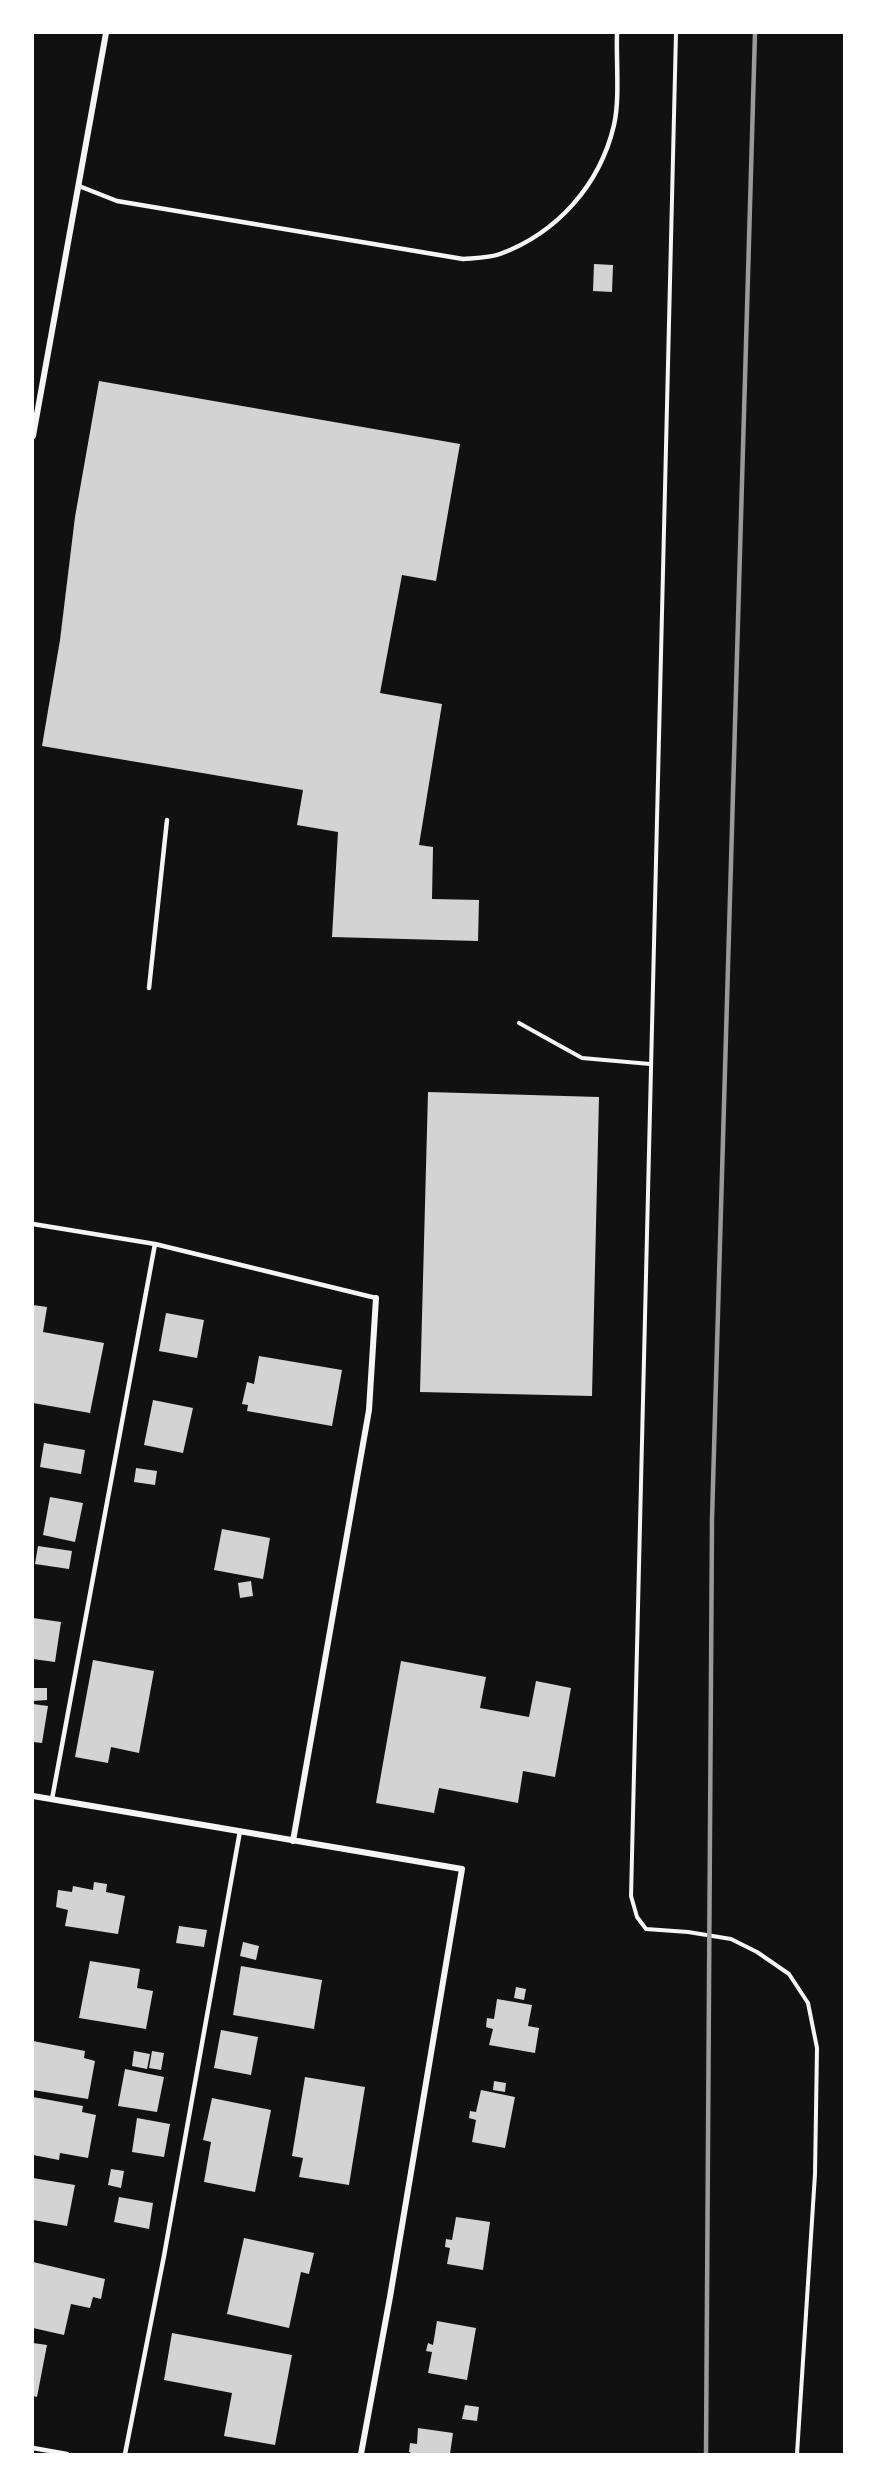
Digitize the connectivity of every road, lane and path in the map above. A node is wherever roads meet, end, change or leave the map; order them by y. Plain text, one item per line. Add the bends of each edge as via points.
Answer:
1 (106, 33) edge
2 (617, 33) edge
3 (676, 33) edge
4 (79, 186) junction
5 (33, 436) edge
6 (167, 820) dead end
7 (148, 988) dead end
8 (519, 1023) dead end
9 (650, 1064) junction
10 (33, 1224) edge
11 (155, 1244) junction
12 (376, 1298) joint
13 (33, 1796) edge
14 (52, 1799) junction
15 (240, 1831) junction
16 (293, 1841) junction
17 (33, 2448) edge
18 (67, 2454) edge
19 (125, 2454) edge
20 (361, 2454) edge
21 (797, 2454) edge

1 - 4 street
2 - 4 lane via 615,124 601,166 576,203 554,225 498,255 463,259 117,201
3 - 9 path
4 - 5 street
6 - 7 lane
8 - 9 path via 582,1058
9 - 21 path via 630,1896 646,1929 731,1940 789,1974 808,2003 818,2048 815,2174
10 - 11 lane
11 - 12 lane
11 - 14 lane
12 - 16 street via 369,1410
13 - 14 street
14 - 15 street
15 - 16 street
15 - 19 lane
16 - 20 street via 462,1869
17 - 18 lane

